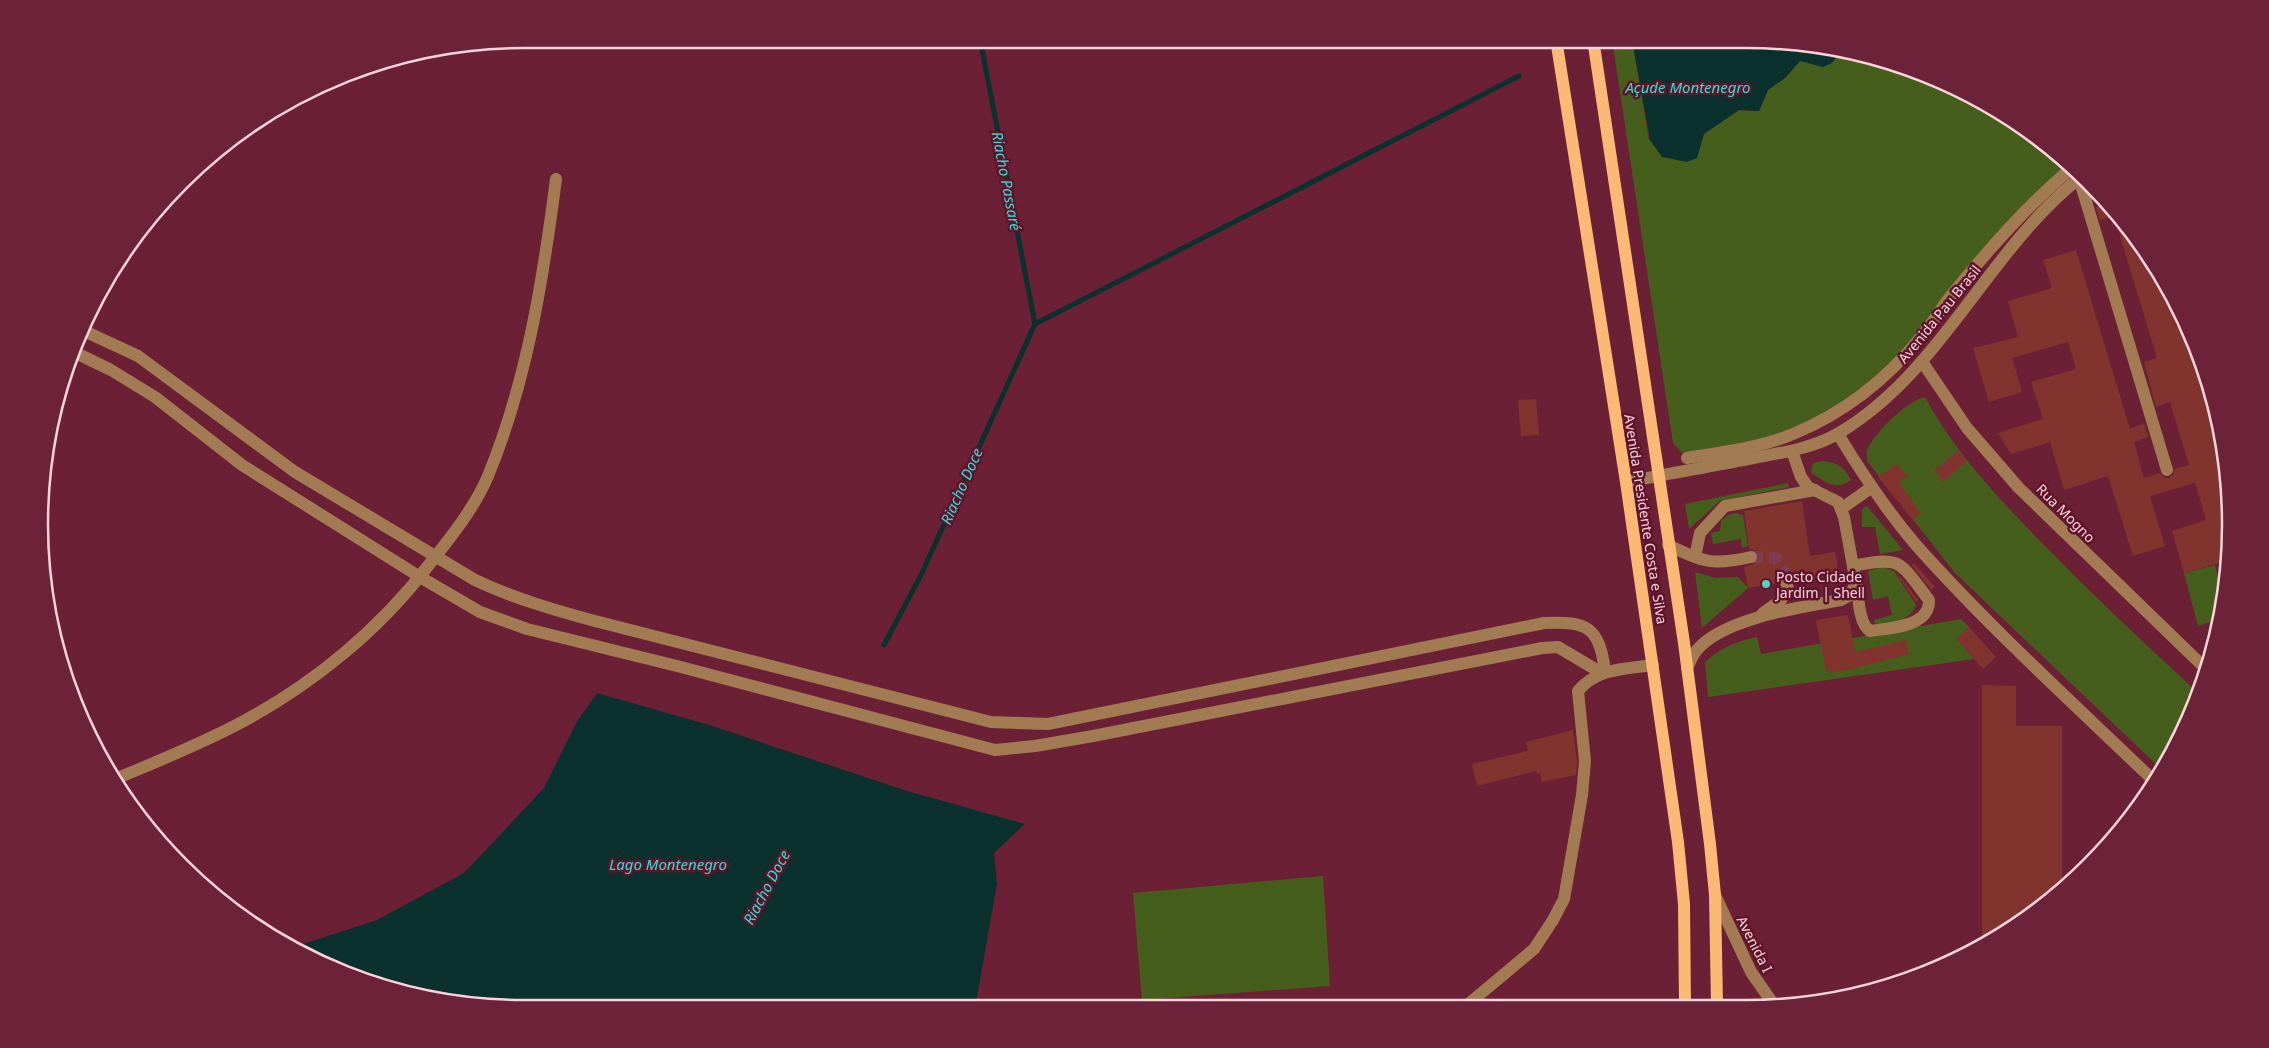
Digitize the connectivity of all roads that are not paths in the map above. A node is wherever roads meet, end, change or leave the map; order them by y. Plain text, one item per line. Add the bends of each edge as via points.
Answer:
1 (1557, 48) edge
2 (1594, 48) edge
3 (2072, 178) edge
4 (556, 179) dead end
5 (2073, 179) edge
6 (2082, 187) edge
7 (88, 333) edge
8 (79, 355) edge
9 (1923, 363) junction
10 (1838, 434) junction
11 (1792, 450) junction
12 (1686, 458) dead end
13 (2167, 470) dead end
14 (1658, 476) junction
15 (1626, 482) junction
16 (1872, 487) junction
17 (1815, 490) junction
18 (1841, 510) junction
19 (1668, 545) junction
20 (436, 557) junction
21 (1695, 557) junction
22 (1750, 557) tunnel mouth
23 (1853, 566) junction
24 (420, 577) junction
25 (1786, 582) tunnel mouth
26 (1856, 583) junction
27 (1761, 615) junction
28 (2200, 664) edge
29 (1653, 665) junction
30 (1687, 668) junction
31 (1605, 672) junction
32 (2149, 776) edge
33 (120, 777) edge
34 (1714, 895) junction
35 (1770, 999) edge
36 (1473, 1000) edge
37 (1685, 1000) edge
38 (1717, 1000) edge

1 - 15 main road, Avenida Presidente Costa e Silva
2 - 14 main road, Avenida Presidente Costa e Silva
3 - 12 street via 2023,214 1950,298 1921,337 1873,388 1792,434 1760,444
4 - 20 street via 543,280 521,377 487,477 456,531
5 - 9 street, Avenida Pau Brasil via 2023,232
6 - 13 street
7 - 20 street via 138,356 295,472
8 - 24 street via 155,397 242,465
9 - 10 street, Avenida Pau Brasil
9 - 28 street, Rua Mogno via 1967,428 2018,487
10 - 11 street, Avenida Pau Brasil
10 - 16 street
11 - 14 street, Avenida Pau Brasil
11 - 17 street via 1801,478
14 - 15 street, Avenida Pau Brasil
14 - 19 main road, Avenida Presidente Costa e Silva
15 - 29 main road, Avenida Presidente Costa e Silva
16 - 18 street
16 - 32 street via 1915,544 1960,592
17 - 18 street via 1838,502
17 - 21 street via 1725,506 1700,533
18 - 23 street
19 - 21 street
19 - 30 main road, Avenida Presidente Costa e Silva
20 - 24 street
20 - 31 street via 475,580 531,603 992,722 1048,724 1544,623 1582,625 1595,635 1601,645
21 - 22 street via 1716,563
23 - 26 street
23 - 26 street via 1882,560 1900,564 1929,600 1929,607 1925,616 1904,625 1870,631 1865,628
24 - 31 street via 480,612 527,629 995,750 1093,736 1542,648 1558,647
24 - 33 street via 411,590 355,644 302,685 242,722
25 - 27 street via 1788,589 1781,600
26 - 27 street via 1850,595 1841,600
27 - 30 street via 1718,634 1697,650
29 - 31 street
29 - 37 main road, Avenida Presidente Costa e Silva via 1679,851 1684,904
30 - 34 main road, Avenida Presidente Costa e Silva
31 - 36 street via 1588,679 1578,690 1585,761 1564,899 1534,949
34 - 35 street, Avenida I via 1751,972
34 - 38 main road, Avenida Presidente Costa e Silva

